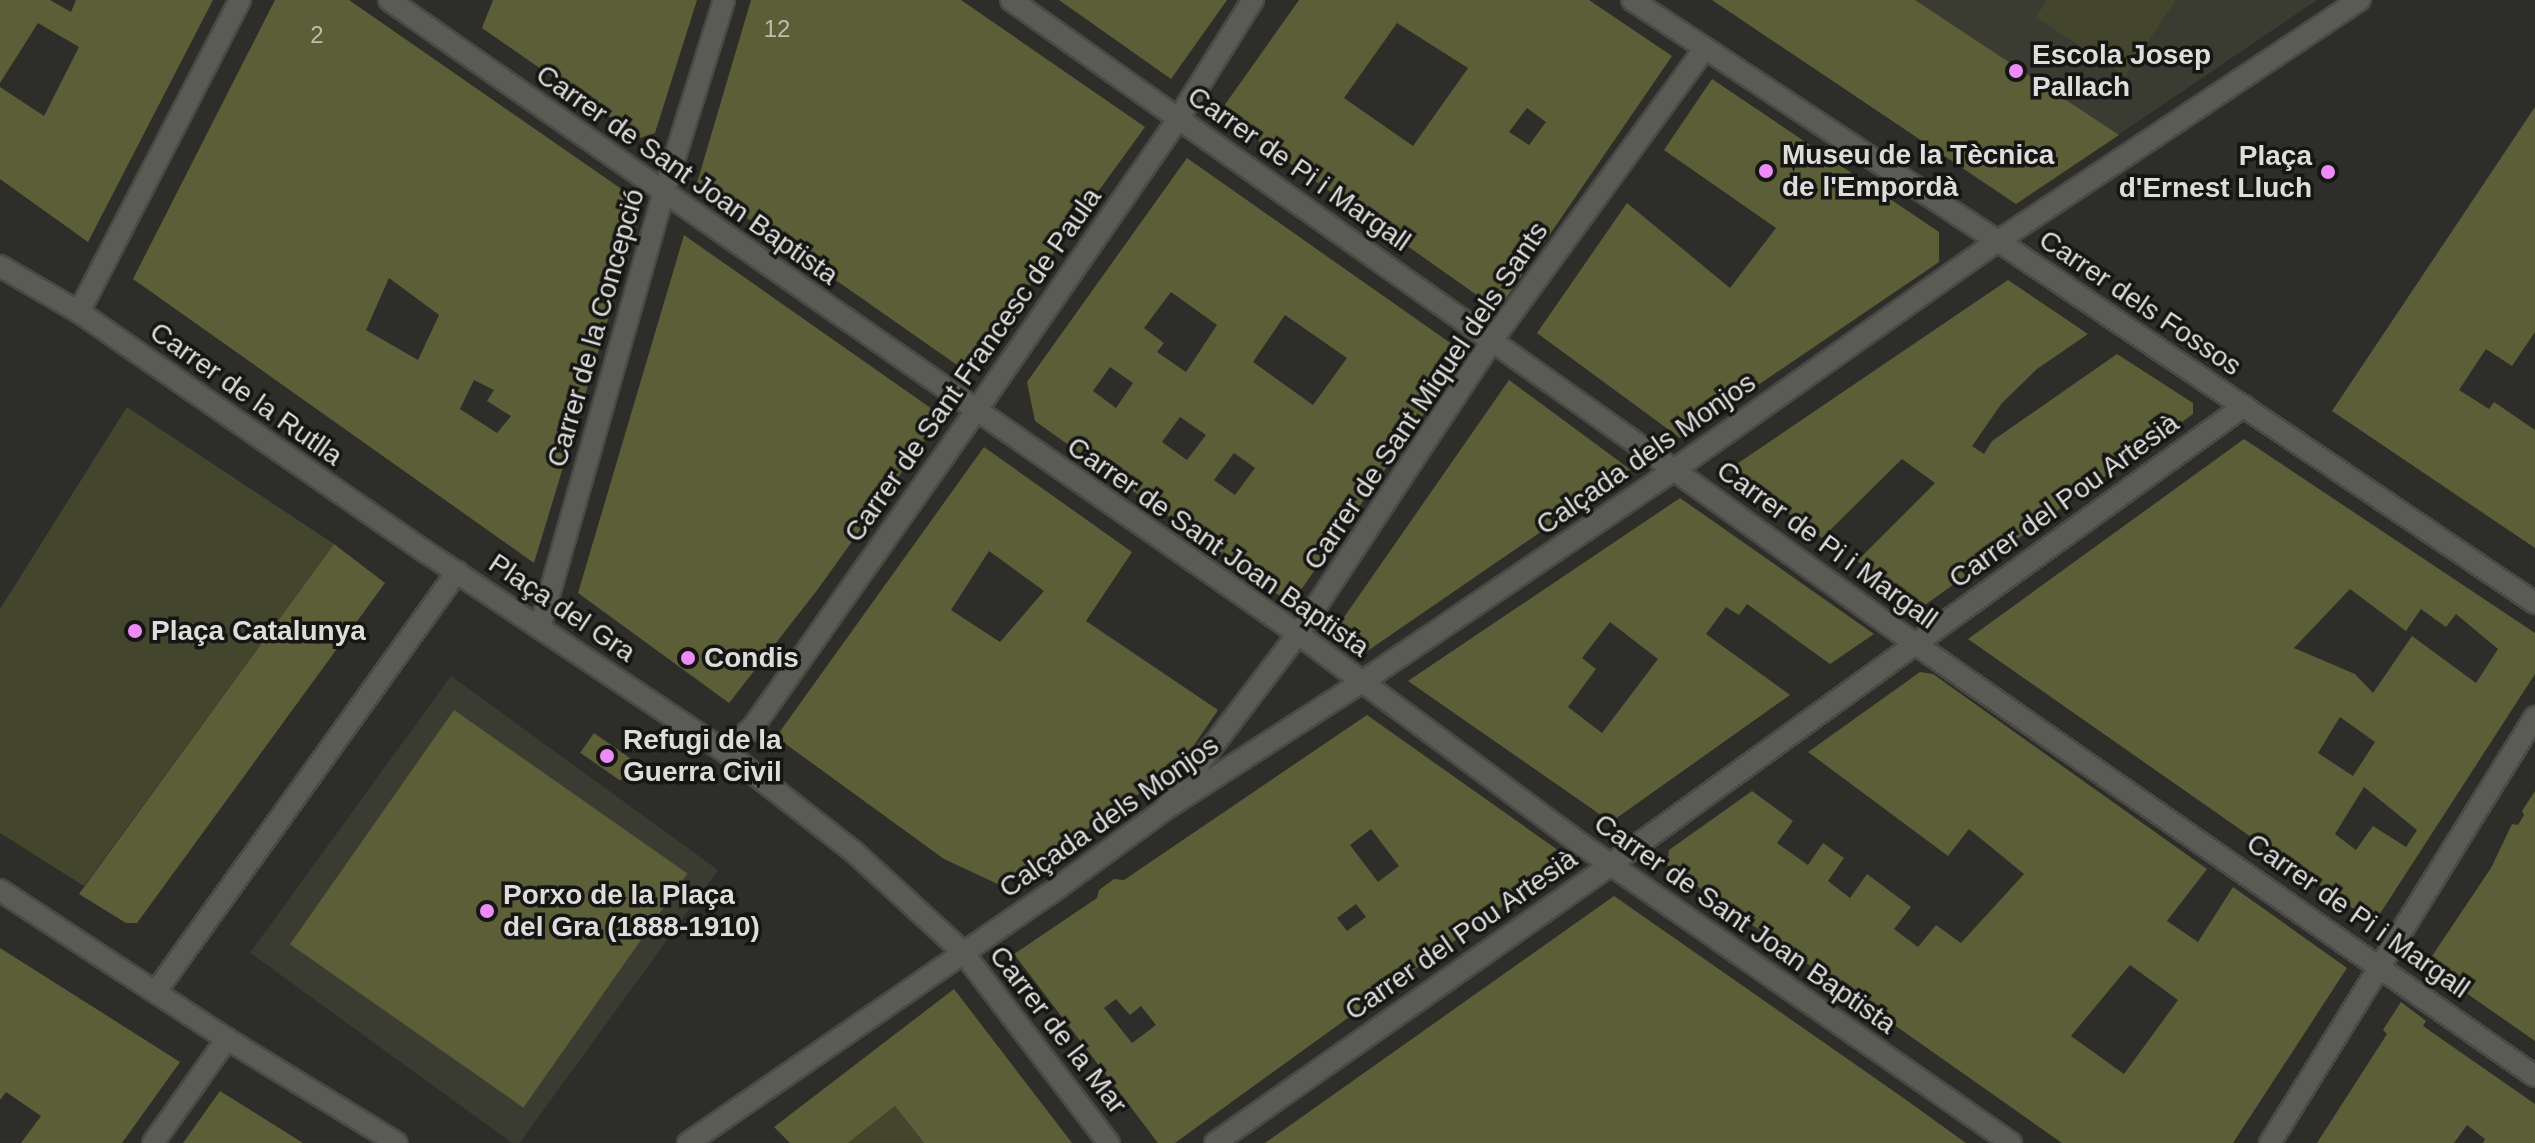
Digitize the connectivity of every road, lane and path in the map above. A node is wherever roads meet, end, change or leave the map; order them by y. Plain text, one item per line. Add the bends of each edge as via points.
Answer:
1 (240, 0) edge
2 (389, 0) edge
3 (724, 0) edge
4 (1011, 0) edge
5 (1253, 0) edge
6 (1632, 0) edge
7 (2360, 0) edge
8 (1704, 50) junction
9 (1178, 119) junction
10 (664, 192) junction
11 (1998, 241) junction
12 (0, 266) edge
13 (79, 312) junction
14 (1493, 339) junction
15 (2244, 406) junction
16 (976, 411) junction
17 (1674, 470) junction
18 (457, 572) junction
19 (2535, 603) edge
20 (540, 627) junction
21 (1298, 634) junction
22 (1914, 643) junction
23 (1362, 682) junction
24 (2535, 717) edge
25 (726, 752) junction
26 (1164, 810) junction
27 (1610, 865) junction
28 (0, 890) edge
29 (962, 951) junction
30 (2382, 966) junction
31 (157, 990) junction
32 (227, 1039) junction
33 (2535, 1076) edge
34 (693, 1142) edge
35 (153, 1143) edge
36 (397, 1143) edge
37 (1109, 1143) edge
38 (1215, 1143) edge
39 (2011, 1143) edge
40 (2270, 1143) edge

1 - 13 street
2 - 10 street, Carrer de Sant Joan Baptista
3 - 10 street, Carrer de la Concepció
4 - 9 street, Carrer de Pi i Margall
5 - 9 street, Carrer de Sant Francesc de Paula
6 - 8 street, Carrer dels Fossos
7 - 11 street, Calçada dels Monjos
8 - 11 street, Carrer dels Fossos
8 - 14 street, Carrer de Sant Miquel dels Sants
9 - 14 street, Carrer de Pi i Margall
9 - 16 street, Carrer de Sant Francesc de Paula
10 - 16 street, Carrer de Sant Joan Baptista
10 - 20 street, Carrer de la Concepció
11 - 15 street, Carrer dels Fossos
11 - 17 street, Calçada dels Monjos
12 - 13 street, Carrer de la Rutlla
13 - 18 street, Carrer de la Rutlla
14 - 17 street, Carrer de Pi i Margall
14 - 21 street, Carrer de Sant Miquel dels Sants
15 - 19 street, Carrer dels Fossos
15 - 22 street, Carrer del Pou Artesià
16 - 21 street, Carrer de Sant Joan Baptista
16 - 25 street, Carrer de Sant Francesc de Paula via 753,727
17 - 22 street, Carrer de Pi i Margall
17 - 23 street, Calçada dels Monjos
18 - 20 street, Plaça del Gra
18 - 31 street, Plaça del Gra
20 - 25 street, Plaça del Gra
21 - 23 street, Carrer de Sant Joan Baptista
21 - 26 street, Carrer de Sant Miquel dels Sants
22 - 27 street, Carrer del Pou Artesià
22 - 30 street, Carrer de Pi i Margall
23 - 26 street, Calçada dels Monjos
23 - 27 street, Carrer de Sant Joan Baptista
24 - 30 street
25 - 29 street, Plaça del Gra via 854,852
26 - 29 street, Calçada dels Monjos
27 - 38 street, Carrer del Pou Artesià
27 - 39 street, Carrer de Sant Joan Baptista
28 - 31 street
29 - 34 street
29 - 37 street, Carrer de la Mar
30 - 33 street, Carrer de Pi i Margall
30 - 40 street
31 - 32 street
32 - 35 street
32 - 36 street

